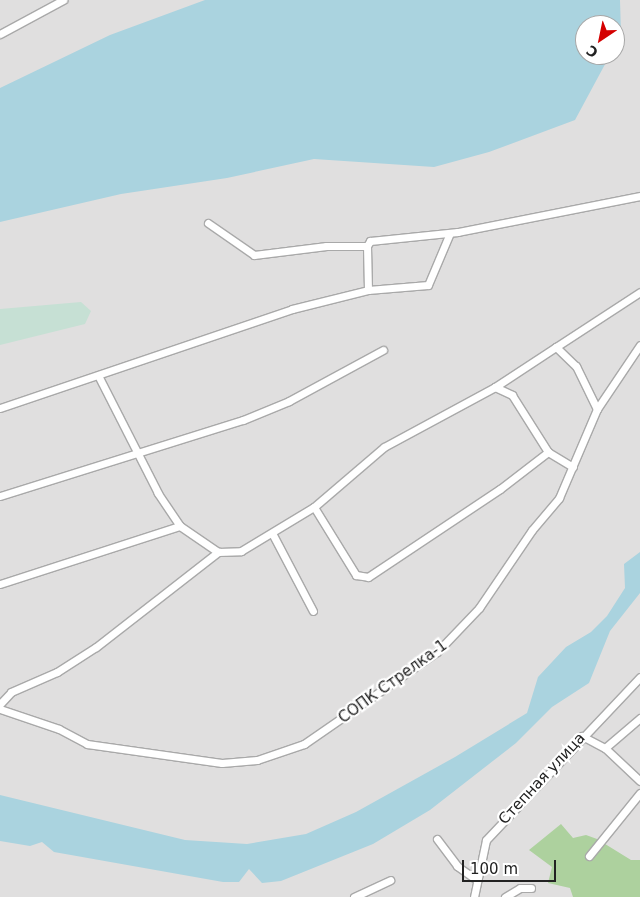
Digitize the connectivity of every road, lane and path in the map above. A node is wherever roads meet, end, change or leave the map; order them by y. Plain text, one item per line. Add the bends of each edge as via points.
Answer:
1 (63, 0) edge
2 (0, 34) edge
3 (640, 196) edge
4 (208, 223) dead end
5 (450, 233) junction
6 (367, 246) junction
7 (368, 290) junction
8 (640, 292) edge
9 (640, 345) edge
10 (556, 347) junction
11 (383, 350) dead end
12 (98, 375) junction
13 (495, 387) junction
14 (0, 408) edge
15 (597, 409) junction
16 (548, 452) junction
17 (138, 453) junction
18 (573, 467) junction
19 (0, 496) edge
20 (314, 507) junction
21 (180, 526) junction
22 (272, 533) junction
23 (218, 552) junction
24 (0, 584) edge
25 (312, 612) dead end
26 (640, 677) edge
27 (0, 704) edge
28 (0, 709) edge
29 (640, 718) edge
30 (582, 736) junction
31 (605, 748) junction
32 (640, 782) edge
33 (640, 793) edge
34 (438, 839) dead end
35 (588, 856) dead end
36 (390, 880) dead end
37 (477, 880) junction
38 (531, 888) dead end
39 (354, 897) edge
40 (474, 897) edge
41 (506, 897) edge

1 - 2 street
3 - 5 street
4 - 6 street via 254,255 326,246
5 - 6 street via 370,241
5 - 7 street via 428,285
6 - 7 street
7 - 12 street via 292,309
8 - 10 street
9 - 15 street, СОПК Стрелка-1
10 - 13 street
10 - 15 street via 576,366
11 - 17 street via 276,407
12 - 14 street
12 - 17 street
13 - 16 street via 512,396
13 - 20 street via 384,447
15 - 18 street, СОПК Стрелка-1
16 - 18 street
16 - 20 street via 500,489 368,577 356,574
17 - 19 street
17 - 21 street
18 - 28 street, СОПК Стрелка-1 via 559,498 458,633 437,652 304,744 257,760 222,763 87,744 59,729
20 - 22 street
21 - 23 street
21 - 24 street
22 - 23 street via 241,551
22 - 25 street
23 - 27 street via 89,652 40,681 11,692
26 - 30 street, Степная улица
29 - 31 street
30 - 31 street
30 - 37 street, Степная улица via 486,840
31 - 32 street
33 - 35 street
34 - 37 street via 457,866
36 - 39 street
37 - 40 street, Степная улица
38 - 41 street via 520,888

